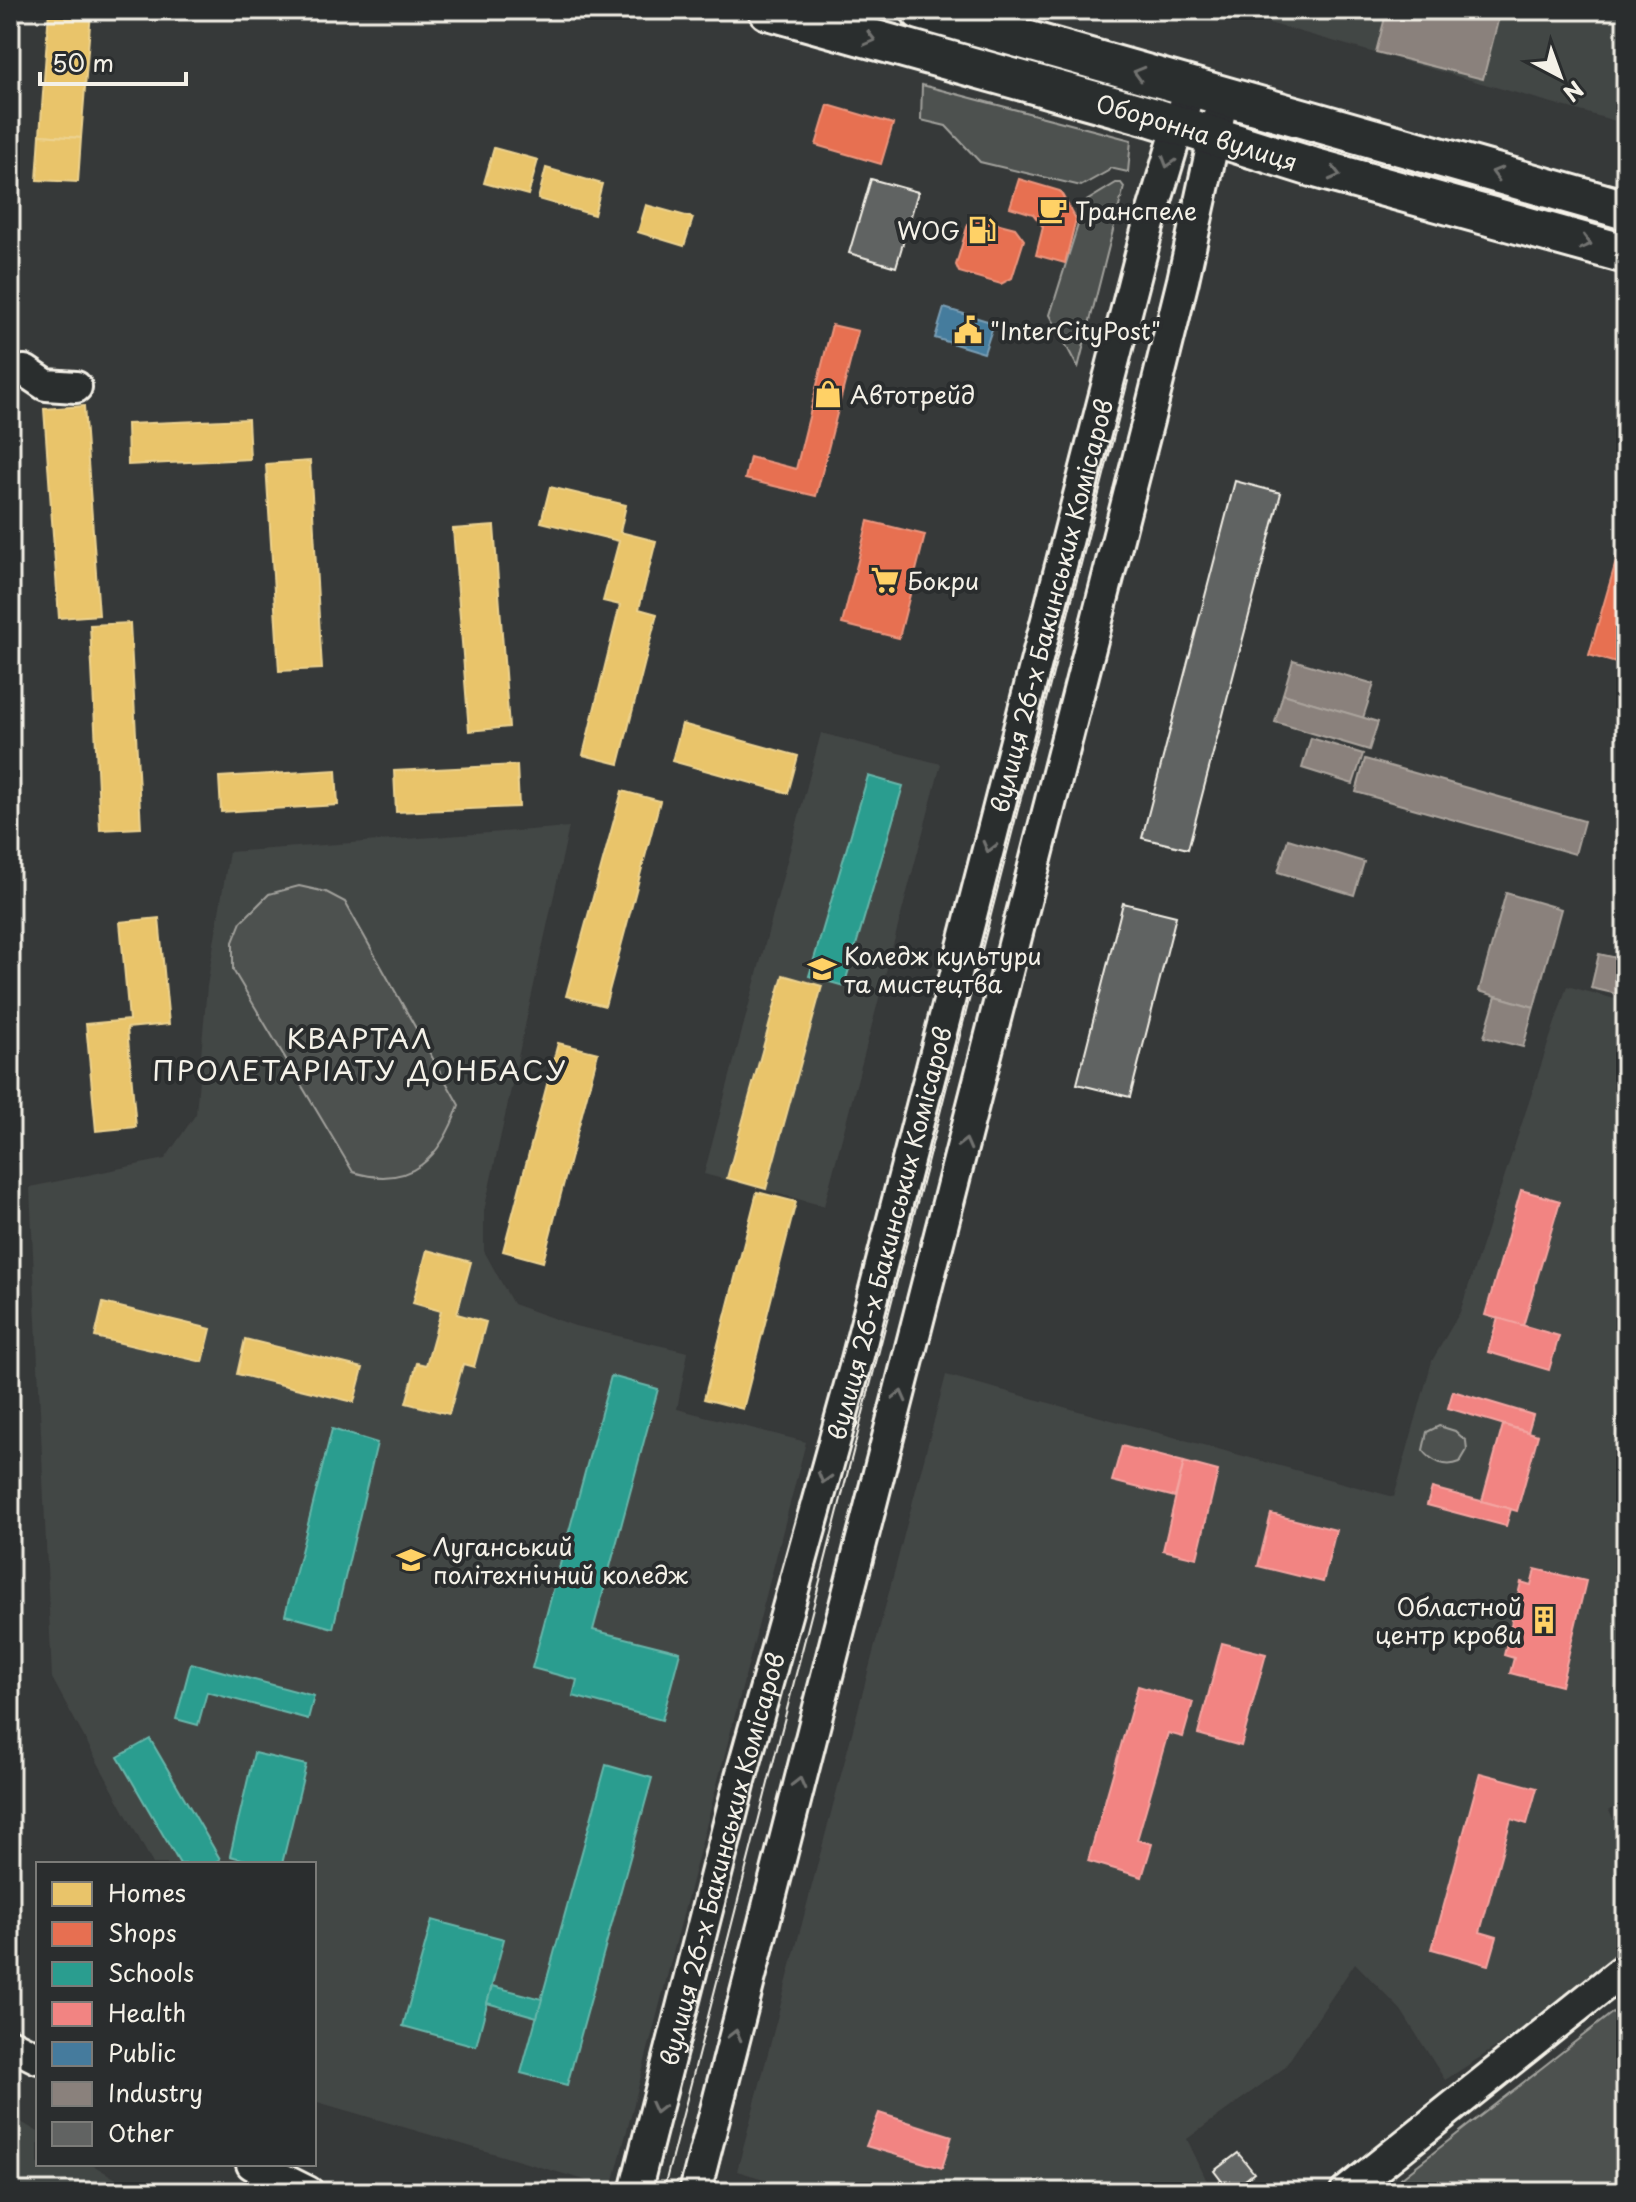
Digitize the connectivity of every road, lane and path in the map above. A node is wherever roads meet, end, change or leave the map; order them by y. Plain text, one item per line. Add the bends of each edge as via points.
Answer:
1 (768, 10) edge
2 (920, 10) edge
3 (1206, 92) junction
4 (1196, 130) junction
5 (1626, 210) edge
6 (1626, 254) edge
7 (10, 372) edge
8 (76, 387) dead end
9 (1102, 401) junction
10 (1150, 413) junction
11 (1626, 1968) edge
12 (10, 2044) edge
13 (36, 2057) edge
14 (256, 2166) edge
15 (308, 2192) edge
16 (635, 2192) edge
17 (695, 2192) edge
18 (1346, 2192) edge

1 -> 4 main road, Оборонна вулиця
3 -> 2 main road, Оборонна вулиця
3 - 4 street, вулиця 26-х Бакинських Комісаров
5 -> 3 main road, Оборонна вулиця
4 -> 6 main road, Оборонна вулиця
4 -> 9 street, вулиця 26-х Бакинських Комісаров via 1148,227
4 - 10 street, вулиця 26-х Бакинських Комісаров via 1183,280
7 - 8 street via 25,371 46,385
9 - 10 street
9 -> 16 street, вулиця 26-х Бакинських Комісаров via 855,1367 739,1784
17 -> 10 street, вулиця 26-х Бакинських Комісаров
11 - 18 street
12 - 13 street
14 - 15 street

